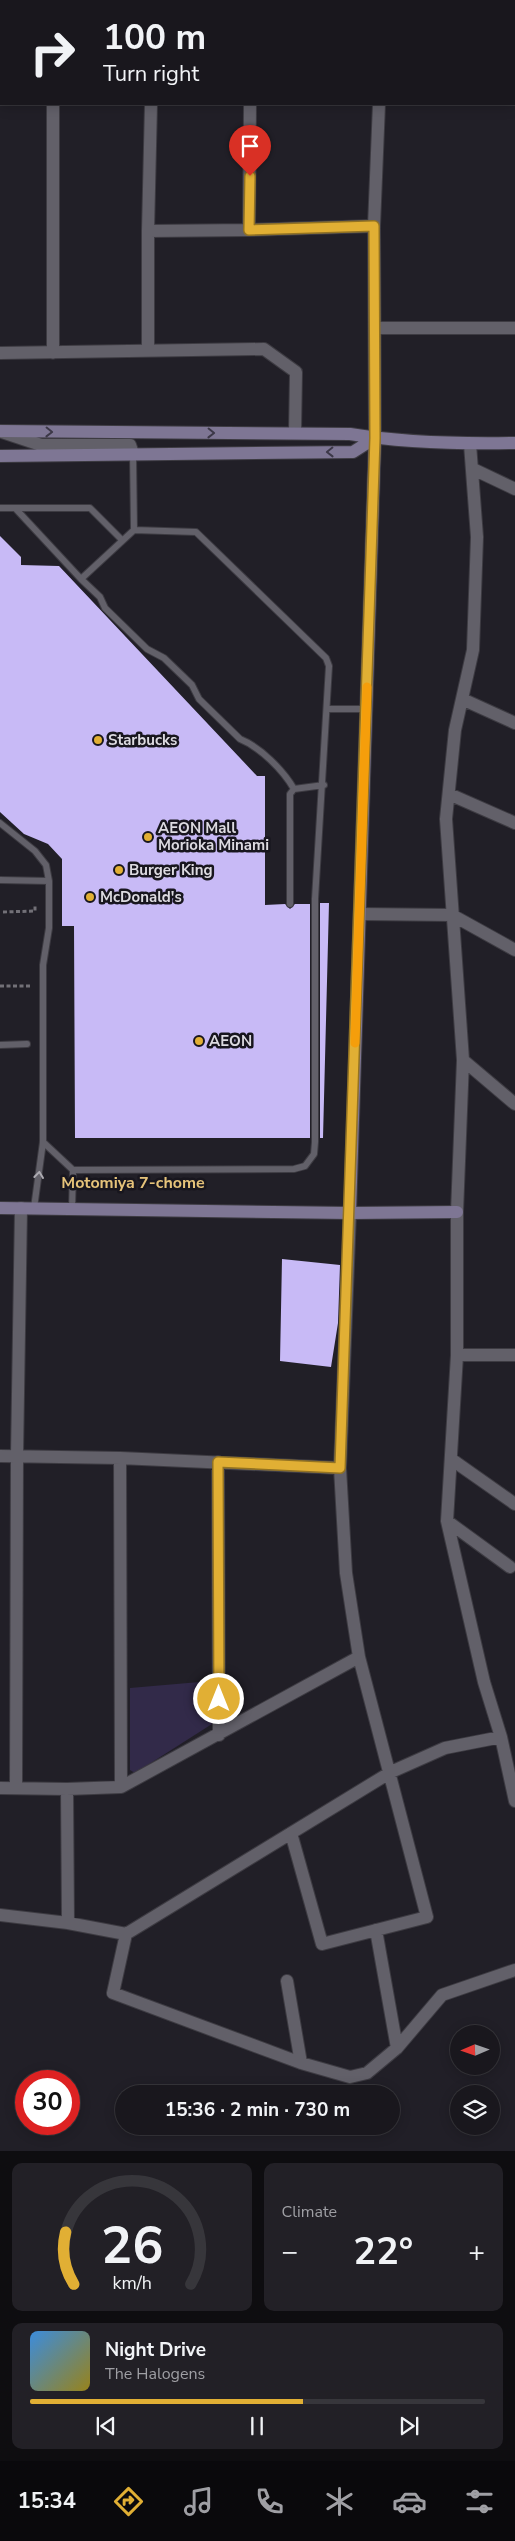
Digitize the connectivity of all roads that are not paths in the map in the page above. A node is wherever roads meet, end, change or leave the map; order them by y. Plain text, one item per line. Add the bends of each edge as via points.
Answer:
1 (53, 105) edge
2 (151, 105) edge
3 (250, 105) edge
4 (379, 105) edge
5 (374, 226) junction
6 (249, 230) junction
7 (148, 231) junction
8 (376, 328) junction
9 (515, 328) edge
10 (148, 351) junction
11 (0, 353) edge
12 (53, 353) junction
13 (0, 431) edge
14 (295, 433) junction
15 (375, 438) junction
16 (515, 443) edge
17 (470, 444) junction
18 (133, 454) junction
19 (0, 456) edge
20 (473, 469) junction
21 (515, 489) edge
22 (0, 508) edge
23 (15, 508) junction
24 (134, 530) junction
25 (122, 540) junction
26 (81, 579) junction
27 (462, 699) junction
28 (327, 709) junction
29 (366, 709) junction
30 (515, 723) edge
31 (324, 785) junction
32 (294, 789) junction
33 (448, 794) junction
34 (0, 823) edge
35 (515, 823) edge
36 (0, 880) edge
37 (49, 881) junction
38 (290, 904) dead end
39 (360, 914) junction
40 (452, 915) junction
41 (515, 950) edge
42 (27, 1044) dead end
43 (0, 1045) edge
44 (463, 1060) junction
45 (515, 1104) edge
46 (43, 1142) junction
47 (72, 1170) junction
48 (0, 1208) edge
49 (21, 1208) junction
50 (34, 1208) junction
51 (72, 1209) junction
52 (457, 1212) junction
53 (350, 1213) junction
54 (457, 1355) junction
55 (515, 1355) edge
56 (0, 1456) edge
57 (17, 1456) junction
58 (120, 1458) junction
59 (451, 1459) junction
60 (218, 1462) junction
61 (340, 1468) junction
62 (515, 1504) edge
63 (447, 1522) junction
64 (510, 1567) dead end
65 (359, 1657) junction
66 (219, 1735) junction
67 (501, 1736) junction
68 (391, 1772) junction
69 (121, 1787) junction
70 (0, 1788) edge
71 (16, 1788) junction
72 (67, 1789) junction
73 (515, 1801) edge
74 (291, 1833) junction
75 (0, 1915) edge
76 (68, 1923) junction
77 (376, 1930) junction
78 (126, 1934) junction
79 (515, 1970) edge
80 (287, 1981) dead end
81 (397, 2048) junction
82 (300, 2063) junction

1 - 12 street
2 - 7 street
3 - 6 street
4 - 5 street
5 - 6 street
5 - 8 street
6 - 7 street
7 - 10 street
8 - 9 street
8 - 15 street
10 - 12 street
10 - 14 street via 264,349 296,372
11 - 12 street
13 -> 14 street
13 - 18 street via 41,445 130,445
14 - 15 street
15 - 17 street
15 -> 18 street via 353,452
15 - 29 street
16 - 17 street
17 - 20 street
18 - 19 street
18 - 24 lane
20 - 21 street
20 - 27 street via 477,537 473,650
22 - 23 lane
23 - 25 lane via 90,508
23 - 26 lane
24 - 25 lane
24 - 28 lane via 196,532 207,542 326,658 329,666
25 - 26 lane
26 - 32 lane via 100,597 105,608 147,649 164,658 192,685 199,699 240,739 249,743 288,778
27 - 30 street
27 - 33 street
28 - 29 lane
28 - 31 lane
29 - 39 street
31 - 32 lane
31 - 47 lane via 315,899 314,1154 305,1166 294,1169
32 - 38 lane via 290,794
33 - 35 street
33 - 40 street via 446,819
34 - 37 lane via 35,851 46,865
36 - 37 lane
37 - 46 lane via 49,928 43,965
39 - 40 street
39 - 53 street
40 - 41 street
40 - 44 street
42 - 43 lane
44 - 45 street
44 - 52 street
46 - 47 lane
50 -> 46 lane
47 - 51 lane
48 - 49 street
49 - 50 street
49 - 57 street
50 - 51 street
51 - 53 street
52 - 53 street
52 - 54 street
53 - 61 street
54 - 55 street
54 - 59 street
56 - 57 street
57 - 58 street
57 - 71 street
58 - 60 street
58 - 69 street
59 - 62 street
59 - 63 street
60 - 61 street
60 - 66 street
61 - 65 street via 346,1573
63 - 64 street
63 - 67 street via 484,1682
65 - 66 street
65 - 68 street
66 - 69 street
67 - 68 street via 445,1748
67 - 73 street
68 - 74 street
68 - 77 street via 427,1917
69 - 72 street
70 - 71 street
71 - 72 street
72 - 76 street
74 - 77 street via 322,1944
74 - 78 street
75 - 76 street
76 - 78 street
77 - 81 street
78 - 82 street via 113,1993
79 - 81 street via 442,1996
80 - 82 street
81 - 82 street via 367,2073 350,2077

